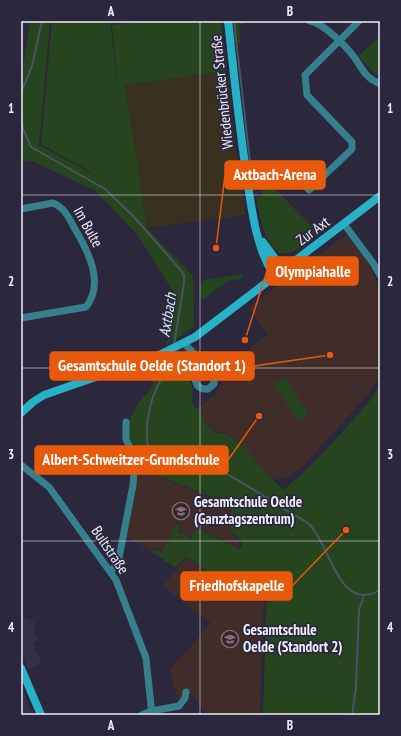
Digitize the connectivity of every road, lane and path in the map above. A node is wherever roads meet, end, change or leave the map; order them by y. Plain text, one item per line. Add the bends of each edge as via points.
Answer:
1 (228, 21) edge
2 (310, 21) edge
3 (359, 21) edge
4 (339, 41) junction
5 (380, 84) edge
6 (320, 178) dead end
7 (380, 196) edge
8 (252, 207) junction
9 (21, 209) edge
10 (344, 224) junction
11 (284, 271) junction
12 (380, 275) edge
13 (275, 277) junction
14 (21, 318) edge
15 (181, 344) junction
16 (195, 356) dead end
17 (21, 413) edge
18 (126, 422) dead end
19 (21, 465) edge
20 (111, 570) junction
21 (21, 668) edge
22 (186, 692) dead end
23 (151, 713) edge
24 (41, 715) edge
25 (142, 715) edge

1 - 8 street, Wiedenbrücker Straße via 242,151
2 - 4 street via 322,26
3 - 4 street
4 - 5 street via 355,57 359,67 373,81
4 - 6 street via 305,74 307,95 352,142 352,149
7 - 10 street, Zur Axt
8 - 11 street, Wiedenbrücker Straße via 264,244
8 - 13 street, Wiedenbrücker Straße via 258,237
9 - 14 street, Im Bulte via 54,203 65,211 88,252 95,285 86,306
10 - 11 street, Zur Axt
10 - 12 street
11 - 13 street, Zur Axt
13 - 15 street, Zur Axt
15 - 16 street
15 - 17 street, Zur Axt via 44,395
18 - 20 street via 126,439 135,459 133,485 119,558
19 - 20 street, Bultstraße via 49,487
20 - 23 street, Bultstraße via 146,658
21 - 24 street
22 - 23 street via 179,706
23 - 25 street

